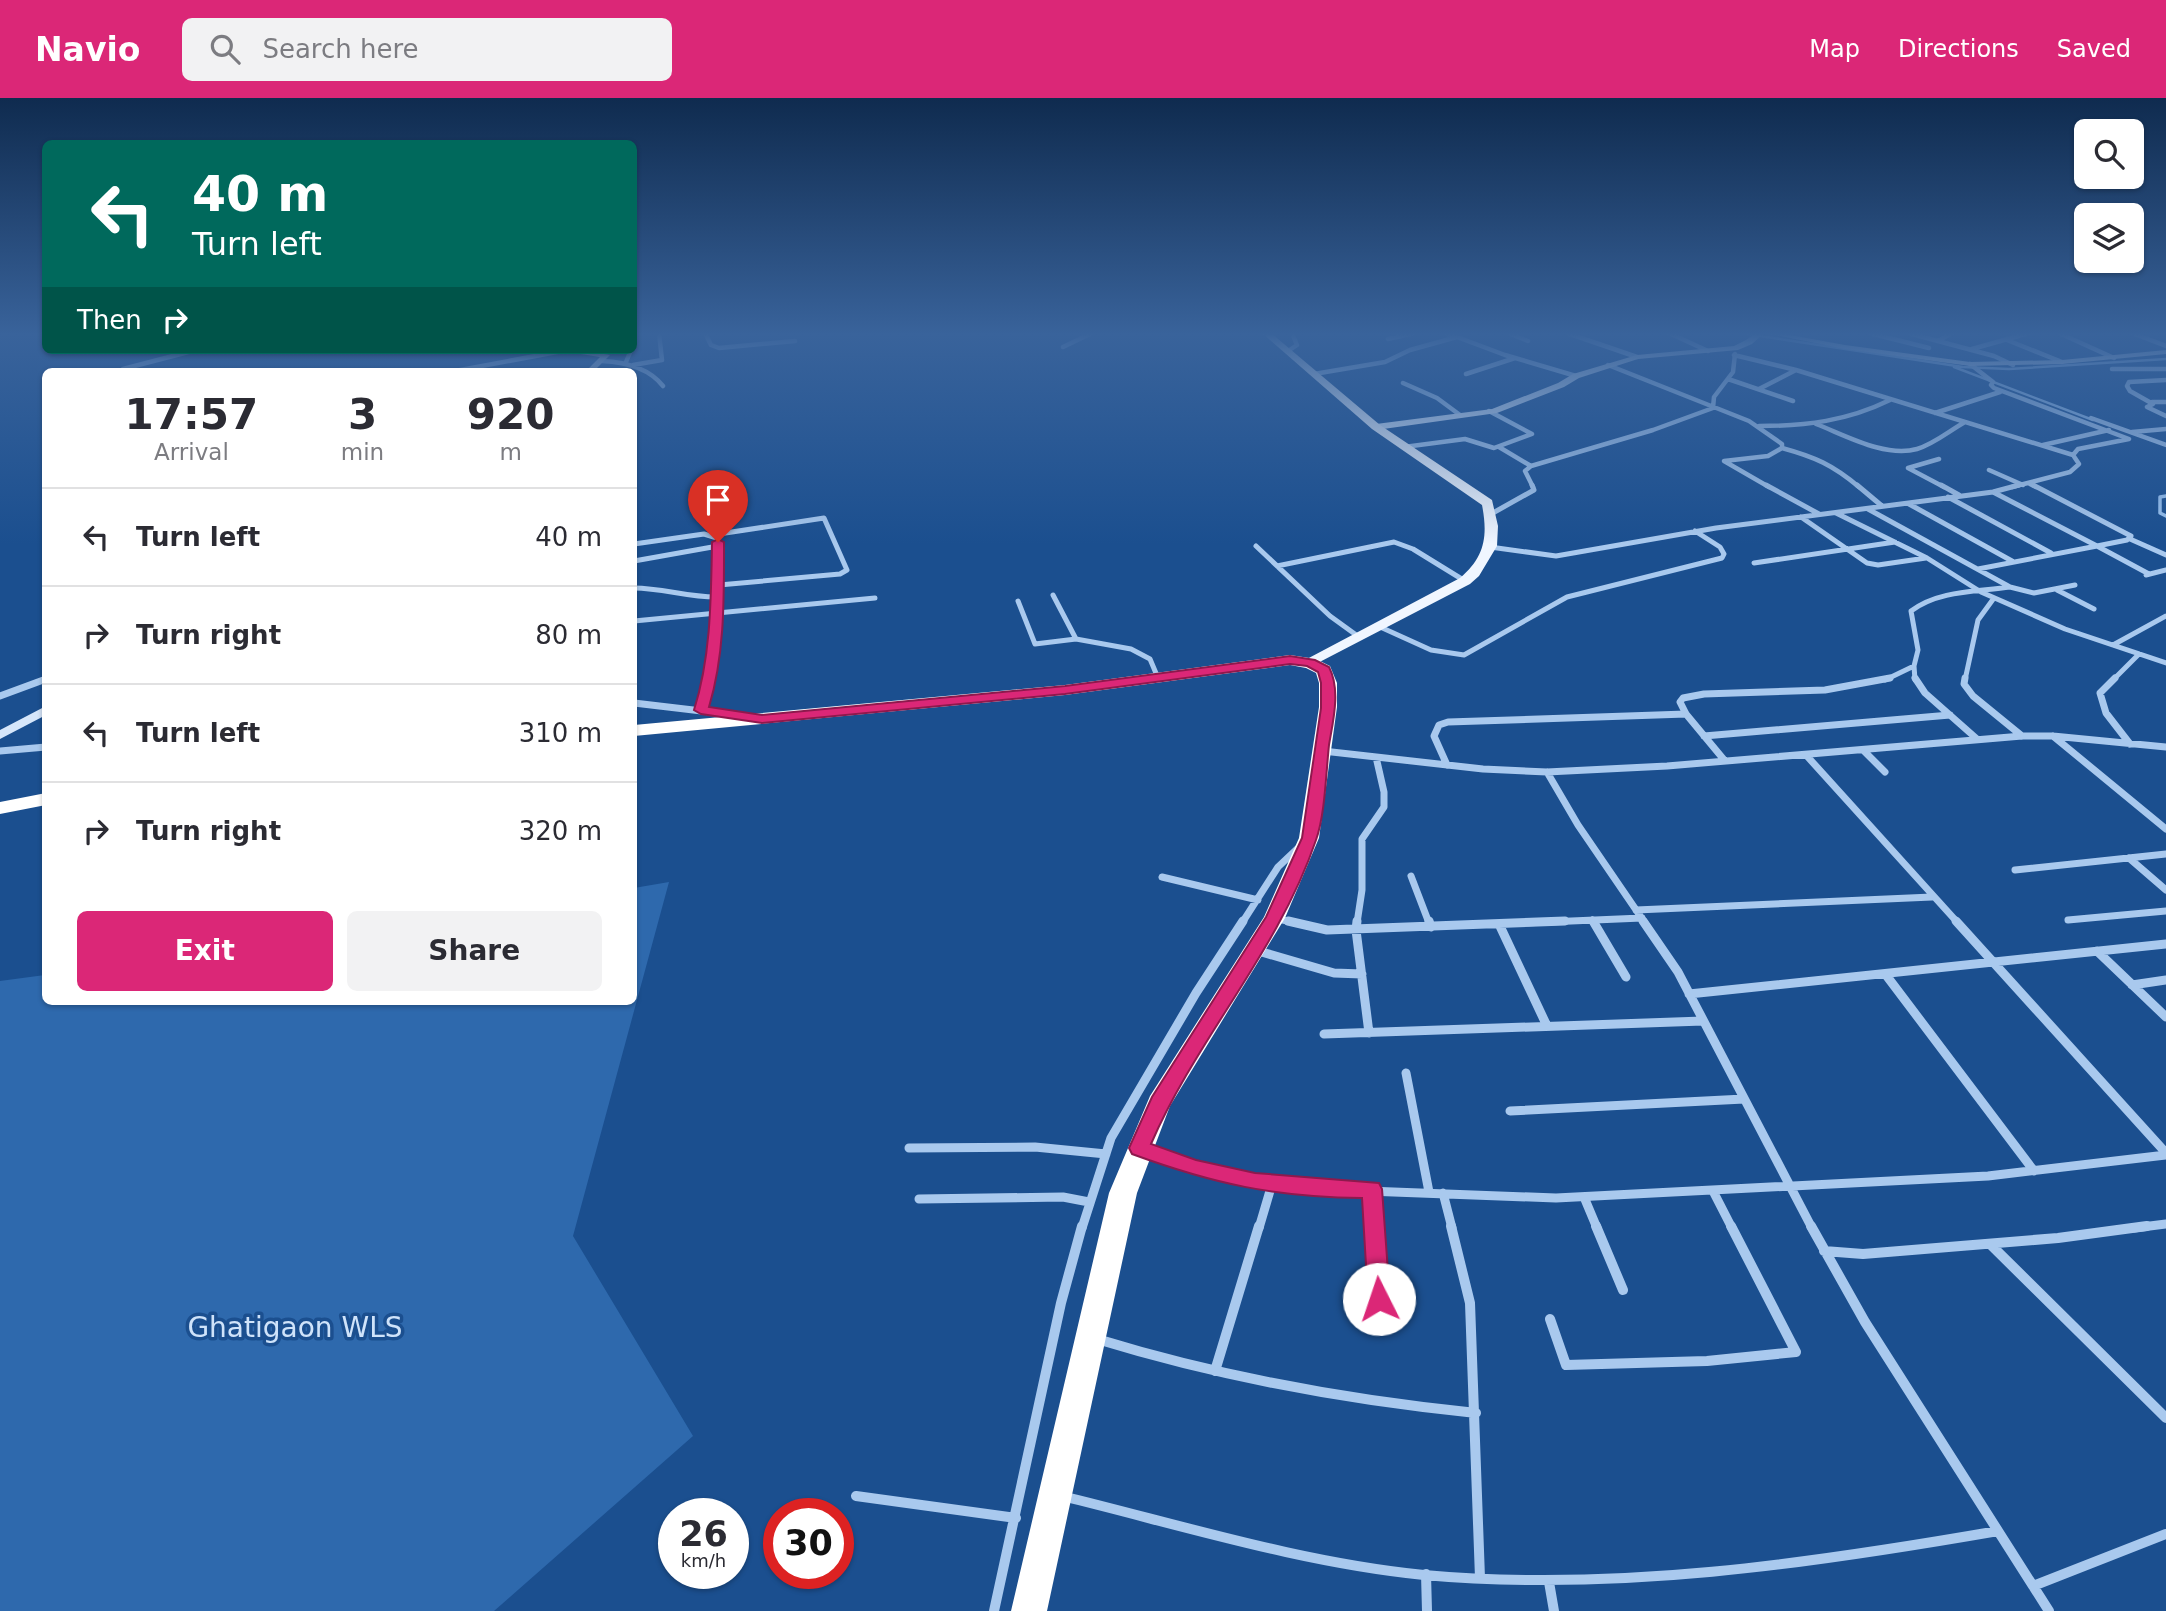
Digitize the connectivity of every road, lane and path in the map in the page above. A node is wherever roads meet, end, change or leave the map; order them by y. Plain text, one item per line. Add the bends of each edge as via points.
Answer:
1 (1349, 404) edge
2 (1445, 404) edge
3 (1509, 404) edge
4 (1702, 404) edge
5 (1712, 404) edge
6 (1885, 404) edge
7 (1900, 404) edge
8 (1963, 404) edge
9 (2041, 404) edge
10 (2046, 404) edge
11 (2150, 404) edge
12 (1713, 408) junction
13 (1489, 411) junction
14 (1934, 413) junction
15 (1460, 415) junction
16 (2166, 417) edge
17 (2094, 421) junction
18 (1965, 422) junction
19 (1816, 424) junction
20 (1759, 426) junction
21 (1376, 428) junction
22 (2165, 429) edge
23 (2110, 430) junction
24 (2131, 432) junction
25 (2042, 445) junction
26 (2166, 445) edge
27 (1403, 447) junction
28 (1499, 447) junction
29 (1782, 448) junction
30 (2073, 455) junction
31 (1940, 459) dead end
32 (1531, 466) junction
33 (1989, 470) dead end
34 (2027, 484) junction
35 (1993, 492) junction
36 (1959, 496) junction
37 (1948, 497) junction
38 (1908, 504) junction
39 (1883, 507) junction
40 (1868, 509) junction
41 (1835, 512) junction
42 (1491, 514) junction
43 (1820, 514) junction
44 (1801, 517) junction
45 (1695, 531) junction
46 (712, 535) junction
47 (2130, 539) junction
48 (1895, 542) junction
49 (637, 544) edge
50 (718, 546) junction
51 (2097, 546) junction
52 (1256, 547) dead end
53 (1490, 547) junction
54 (1846, 549) junction
55 (2052, 553) junction
56 (2166, 555) edge
57 (1927, 558) junction
58 (637, 560) edge
59 (2012, 561) junction
60 (1754, 563) dead end
61 (1277, 566) junction
62 (1977, 569) junction
63 (2166, 570) edge
64 (1465, 582) junction
65 (719, 585) junction
66 (2075, 585) dead end
67 (2010, 587) junction
68 (637, 588) edge
69 (2056, 590) junction
70 (1981, 592) junction
71 (1053, 595) dead end
72 (719, 597) junction
73 (875, 598) dead end
74 (1994, 598) junction
75 (1018, 601) dead end
76 (2094, 609) dead end
77 (718, 612) junction
78 (2166, 616) edge
79 (637, 621) edge
80 (1378, 625) junction
81 (1359, 637) junction
82 (1076, 639) junction
83 (2113, 645) junction
84 (2139, 654) junction
85 (1310, 663) junction
86 (2166, 663) edge
87 (1914, 666) junction
88 (1158, 678) junction
89 (42, 680) edge
90 (0, 696) edge
91 (637, 703) edge
92 (701, 710) junction
93 (42, 712) edge
94 (1686, 714) junction
95 (1950, 715) junction
96 (762, 719) junction
97 (637, 730) edge
98 (0, 735) edge
99 (1704, 736) junction
100 (2022, 736) junction
101 (2053, 736) junction
102 (1978, 739) junction
103 (2130, 744) junction
104 (42, 747) edge
105 (2166, 747) edge
106 (1322, 750) junction
107 (0, 751) edge
108 (1864, 751) junction
109 (1806, 755) junction
110 (1376, 757) junction
111 (1725, 761) junction
112 (1447, 765) junction
113 (1547, 772) junction
114 (1885, 772) dead end
115 (42, 800) edge
116 (0, 808) edge
117 (2166, 829) edge
118 (2166, 854) edge
119 (2129, 858) junction
120 (2015, 870) dead end
121 (1411, 876) dead end
122 (1162, 877) dead end
123 (2166, 890) edge
124 (1933, 897) junction
125 (1266, 909) junction
126 (2166, 911) edge
127 (1639, 914) junction
128 (1592, 920) junction
129 (2068, 920) dead end
130 (1499, 924) junction
131 (1431, 927) junction
132 (1356, 930) junction
133 (2166, 944) edge
134 (1254, 950) junction
135 (2097, 951) junction
136 (1992, 963) junction
137 (1362, 974) junction
138 (1886, 975) junction
139 (1626, 977) dead end
140 (2166, 980) edge
141 (2133, 985) junction
142 (1689, 994) junction
143 (2166, 1017) edge
144 (1703, 1021) junction
145 (1547, 1026) junction
146 (1369, 1033) junction
147 (1324, 1034) dead end
148 (1406, 1073) dead end
149 (1744, 1099) junction
150 (1510, 1111) dead end
151 (909, 1148) dead end
152 (1139, 1148) junction
153 (1106, 1154) junction
154 (2166, 1154) edge
155 (2034, 1171) junction
156 (1272, 1184) junction
157 (1788, 1186) junction
158 (1371, 1189) junction
159 (1713, 1191) junction
160 (1429, 1192) junction
161 (1443, 1192) junction
162 (1584, 1197) junction
163 (919, 1199) dead end
164 (1089, 1202) junction
165 (2166, 1224) edge
166 (1990, 1244) junction
167 (1824, 1251) junction
168 (1623, 1290) dead end
169 (1550, 1319) dead end
170 (1381, 1326) dead end
171 (1089, 1336) junction
172 (1215, 1371) junction
173 (1476, 1413) junction
174 (2166, 1418) edge
175 (1054, 1494) junction
176 (856, 1496) dead end
177 (1016, 1518) junction
178 (1998, 1531) junction
179 (2166, 1534) edge
180 (1426, 1574) junction
181 (1480, 1578) junction
182 (1549, 1582) junction
183 (2032, 1586) junction
184 (994, 1611) edge
185 (1029, 1611) edge
186 (1427, 1611) edge
187 (1554, 1611) edge
188 (2049, 1611) edge

1 - 21 main road
2 - 15 street
3 - 13 street
4 - 12 street
5 - 12 street
6 - 19 street via 1862,416
7 - 14 street
8 - 14 street
9 - 17 street
10 - 17 street
11 - 16 street via 2147,407
12 - 20 street
12 - 32 street
13 - 15 street
13 - 28 street via 1532,434
14 - 18 street
15 - 21 street
16 - 22 street via 2158,422
17 - 23 street
17 - 24 street
18 - 19 street via 1906,450
18 - 25 street
19 - 20 street
20 - 29 street
21 - 27 main road
22 - 24 street
23 - 25 street
23 - 30 street via 2129,439 2085,447
24 - 26 street
25 - 30 street
27 - 28 street via 1451,439
27 - 42 main road via 1488,503
28 - 32 street
29 - 39 street via 1835,467
29 - 43 street via 1768,456 1724,461
30 - 34 street via 2077,467
31 - 36 street via 1908,468
32 - 42 street via 1525,471 1534,490
33 - 34 street
34 - 35 street
34 - 47 street via 2121,528
35 - 36 street
35 - 51 street
36 - 37 street
37 - 38 street
37 - 55 street
38 - 39 street
38 - 59 street
39 - 40 street
40 - 41 street
40 - 62 street
41 - 43 street
41 - 48 street
42 - 53 main road
43 - 44 street
44 - 45 street
44 - 54 street
45 - 53 street via 1556,556
45 - 80 street via 1720,548 1722,558 1567,597 1464,655 1431,650
46 - 49 street
46 - 50 street
46 - 65 street via 824,518 847,570
47 - 51 street
47 - 56 street
48 - 54 street
48 - 57 street
50 - 58 street
50 - 65 street
51 - 55 street
51 - 63 street via 2148,574
52 - 61 street
53 - 64 main road via 1482,569
54 - 57 street via 1873,565
54 - 60 street
55 - 59 street
57 - 70 street
59 - 62 street
61 - 64 street via 1394,542
61 - 81 street
62 - 67 street
64 - 80 main road
65 - 72 street
66 - 69 street
67 - 69 street via 2036,595
67 - 70 street
68 - 72 street via 695,598
69 - 76 street
70 - 74 street
70 - 87 street via 1938,598 1910,611 1918,650
71 - 82 street
72 - 77 street
73 - 77 street
74 - 83 street
74 - 100 street via 1978,620 1964,684
75 - 82 street via 1035,644
77 - 79 street
77 - 92 street via 709,685
78 - 83 street
80 - 81 main road
81 - 85 main road
82 - 88 street via 1142,654 1150,659
83 - 84 street
84 - 86 street
84 - 103 street via 2132,667 2109,681 2100,693 2106,713
85 - 88 highway via 1290,660
85 - 106 highway via 1324,670 1328,683
87 - 94 street via 1894,680 1850,688 1688,696 1680,702
87 - 95 street via 1915,680
88 - 96 highway
89 - 90 street
91 - 92 street
92 - 96 street
93 - 98 street
94 - 99 street
94 - 112 street via 1448,722 1439,725 1434,736
95 - 99 street
95 - 102 street
96 - 97 highway
99 - 111 street
100 - 101 street
100 - 102 street
101 - 103 street
101 - 117 street
102 - 108 street
103 - 105 street
104 - 107 street
106 - 110 street
106 - 125 highway via 1309,838
108 - 109 street
108 - 114 street
109 - 111 street
109 - 124 street
110 - 112 street
110 - 132 street via 1384,807 1362,839
111 - 113 street
112 - 113 street
113 - 127 street
115 - 116 highway
118 - 119 street
119 - 120 street
119 - 123 street
121 - 131 street
122 - 125 street
124 - 127 street
124 - 136 street
125 - 132 street via 1327,930
125 - 134 highway
125 - 153 street via 1196,993
126 - 129 street
127 - 128 street
127 - 142 street
128 - 130 street
128 - 139 street
130 - 131 street
130 - 145 street
131 - 132 street
132 - 137 street
133 - 135 street
134 - 137 street via 1334,973
134 - 152 highway via 1159,1103
135 - 136 street
135 - 141 street
136 - 138 street
136 - 154 street
137 - 146 street
138 - 142 street
138 - 155 street
140 - 141 street
141 - 143 street
142 - 144 street
144 - 145 street
144 - 149 street
145 - 146 street
146 - 147 street
148 - 160 street
149 - 150 street
149 - 157 street
151 - 153 street via 1035,1147
152 - 156 street via 1196,1169
152 - 171 highway via 1123,1193
153 - 164 street
154 - 155 street
155 - 157 street
156 - 158 street
156 - 172 street
157 - 159 street
157 - 167 street
158 - 160 street
158 - 170 street
159 - 162 street
159 - 169 street via 1796,1352 1707,1361 1566,1365
160 - 161 street
161 - 162 street
161 - 173 street via 1470,1303
162 - 168 street
163 - 164 street via 1063,1197
164 - 177 street via 1061,1303
165 - 166 street
166 - 167 street via 1863,1254
166 - 174 street
167 - 178 street
171 - 172 street
171 - 175 highway
172 - 173 street via 1276,1386
173 - 181 street
175 - 180 street via 1339,1563
175 - 185 highway
176 - 177 street
177 - 184 street
178 - 182 street via 1851,1557 1679,1577
178 - 183 street
179 - 183 street
180 - 181 street
180 - 186 street
181 - 182 street
182 - 187 street
183 - 188 street

